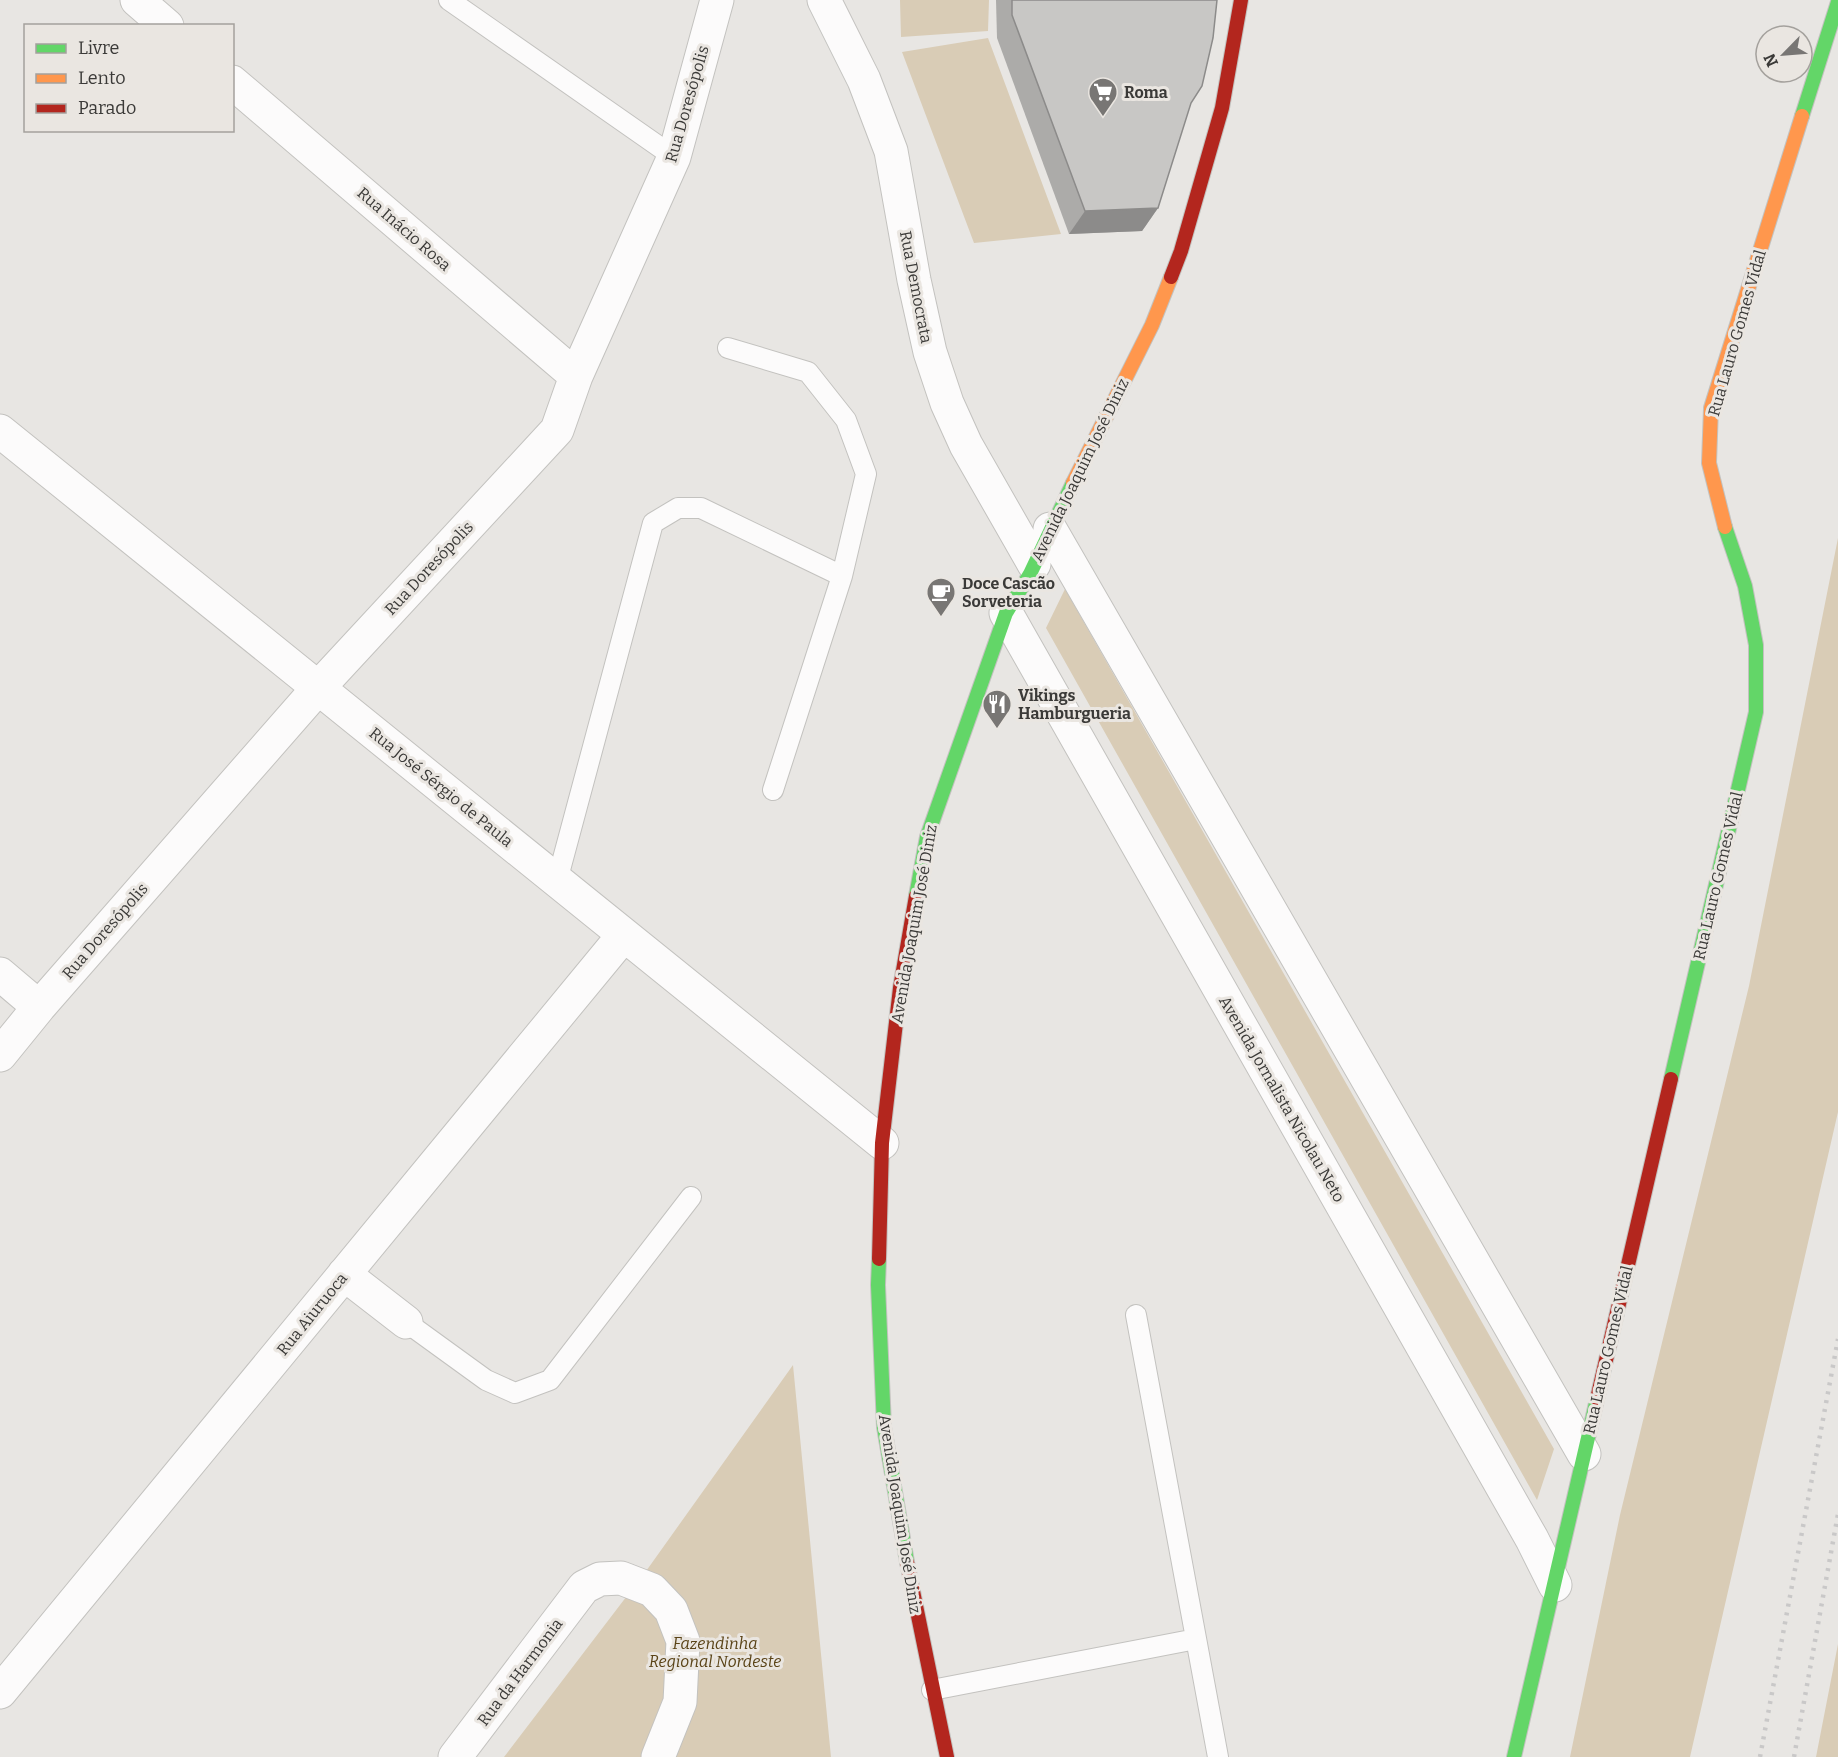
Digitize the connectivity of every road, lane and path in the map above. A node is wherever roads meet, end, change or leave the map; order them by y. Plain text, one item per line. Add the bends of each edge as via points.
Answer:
1 (137, 0) edge
2 (450, 0) edge
3 (717, 0) edge
4 (824, 0) edge
5 (1241, 0) edge
6 (1838, 2) edge
7 (164, 24) edge
8 (234, 84) edge
9 (674, 157) junction
10 (728, 348) dead end
11 (576, 376) junction
12 (0, 431) edge
13 (1050, 529) junction
14 (1034, 564) junction
15 (842, 576) junction
16 (1006, 614) junction
17 (319, 687) junction
18 (773, 790) dead end
19 (557, 881) junction
20 (623, 936) junction
21 (0, 974) edge
22 (39, 1007) junction
23 (0, 1055) edge
24 (882, 1143) junction
25 (691, 1197) dead end
26 (344, 1274) junction
27 (1136, 1315) dead end
28 (406, 1322) joint
29 (1584, 1454) junction
30 (1555, 1585) junction
31 (1196, 1639) junction
32 (933, 1690) junction
33 (0, 1692) edge
34 (456, 1757) edge
35 (658, 1757) edge
36 (947, 1757) edge
37 (1218, 1757) edge
38 (1514, 1757) edge

1 - 7 street
2 - 9 lane
3 - 9 street, Rua Doresópolis
4 - 14 street, Rua Democrata via 864,80 891,151 914,280 930,352 947,403 966,445
5 - 13 street, Avenida Joaquim José Diniz via 1222,108 1181,251 1152,325
6 - 29 street, Rua Lauro Gomes Vidal via 1711,408 1709,463 1747,598 1756,645 1756,712
8 - 11 street, Rua Inácio Rosa
9 - 11 street, Rua Doresópolis
10 - 15 lane via 808,372 846,420 866,474
11 - 17 street, Rua Doresópolis via 557,430
12 - 17 street, Rua José Sérgio de Paula
13 - 14 street, Avenida Joaquim José Diniz
13 - 29 street
14 - 16 street, Avenida Joaquim José Diniz
15 - 18 lane
15 - 19 lane via 701,508 678,508 653,523
16 - 24 street, Avenida Joaquim José Diniz via 927,837 900,988
16 - 30 street, Avenida Jornalista Nicolau Neto
17 - 19 street, Rua José Sérgio de Paula
17 - 22 street, Rua Doresópolis
19 - 20 street, Rua José Sérgio de Paula
20 - 24 street, Rua José Sérgio de Paula
20 - 26 street, Rua Aiuruoca
21 - 22 street
22 - 23 street, Rua Doresópolis
24 - 32 street, Avenida Joaquim José Diniz via 878,1285 884,1427
25 - 28 lane via 550,1380 515,1393 486,1380
26 - 28 street
26 - 33 street, Rua Aiuruoca
27 - 31 lane
29 - 30 street, Rua Lauro Gomes Vidal
30 - 38 street, Rua Lauro Gomes Vidal
31 - 32 lane
31 - 37 lane
32 - 36 street, Avenida Joaquim José Diniz
34 - 35 street, Rua da Harmonia via 584,1587 600,1579 621,1578 652,1590 671,1610 683,1641 680,1702

